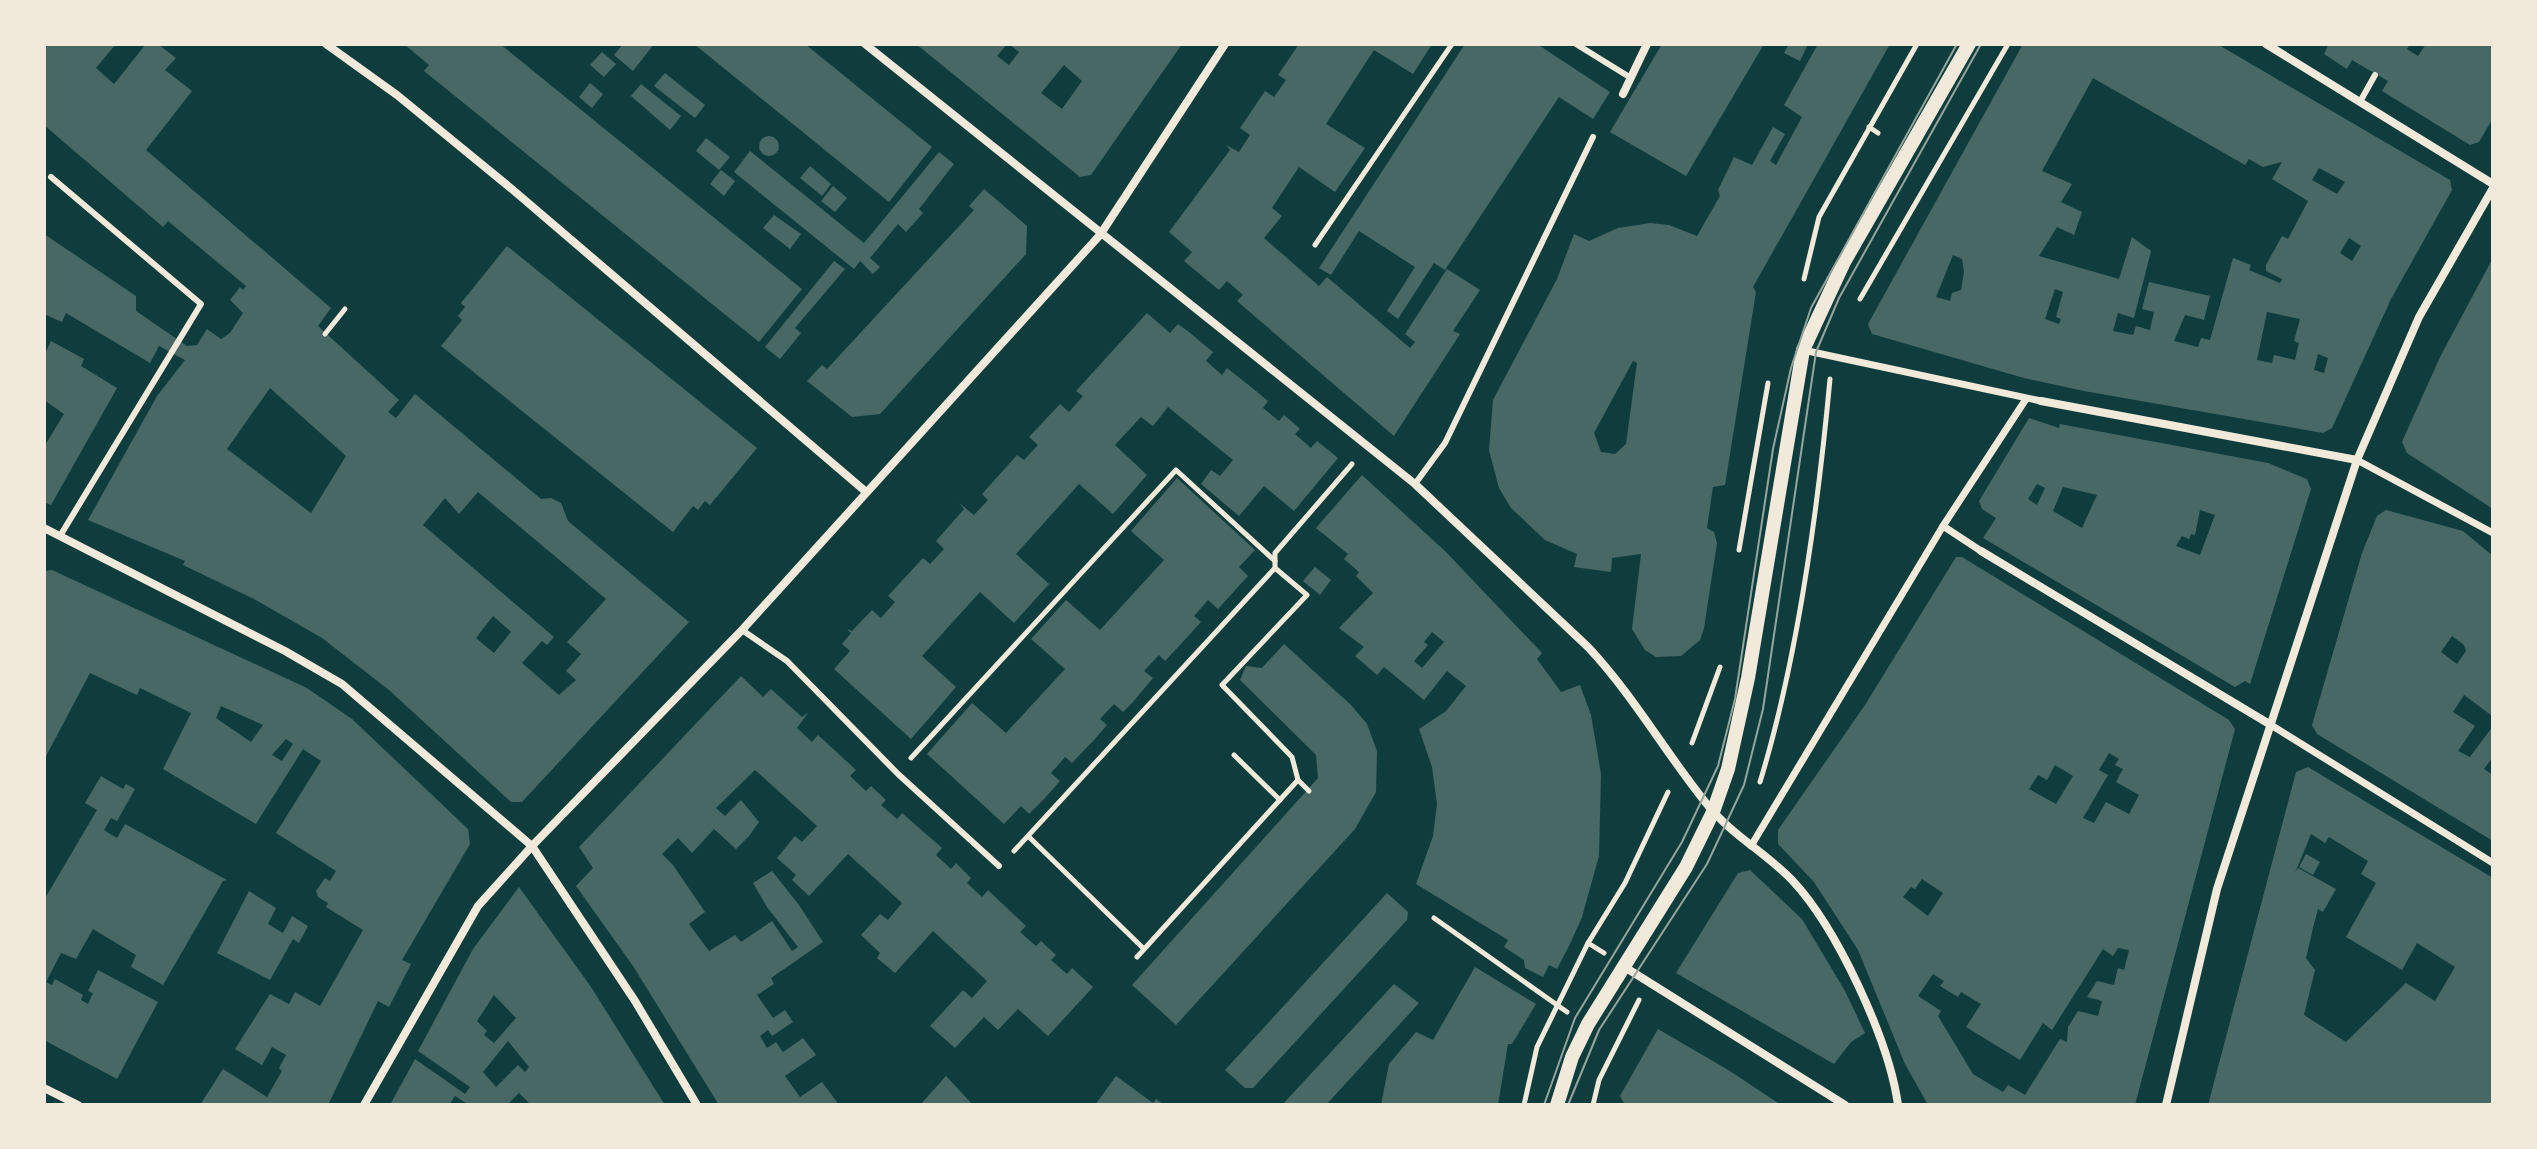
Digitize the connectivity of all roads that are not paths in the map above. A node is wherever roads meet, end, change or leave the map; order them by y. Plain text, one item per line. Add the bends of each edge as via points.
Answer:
1 (326, 44) edge
2 (865, 44) edge
3 (1225, 44) edge
4 (1576, 44) edge
5 (1647, 44) edge
6 (1969, 44) edge
7 (2266, 44) edge
8 (2375, 75) dead end
9 (1631, 78) junction
10 (1623, 94) dead end
11 (2361, 100) junction
12 (1593, 137) dead end
13 (51, 177) dead end
14 (2493, 186) edge
15 (1100, 235) junction
16 (1803, 350) junction
17 (2026, 399) junction
18 (2041, 401) joint
19 (2357, 460) junction
20 (1415, 484) junction
21 (865, 491) junction
22 (1943, 526) junction
23 (44, 528) edge
24 (2493, 533) edge
25 (60, 536) junction
26 (1981, 551) joint
27 (742, 630) junction
28 (2271, 725) junction
29 (1713, 812) junction
30 (532, 846) junction
31 (1751, 846) junction
32 (2493, 863) edge
33 (999, 866) road end
34 (1622, 966) junction
35 (44, 1088) edge
36 (78, 1105) edge
37 (364, 1105) edge
38 (697, 1105) edge
39 (1557, 1105) edge
40 (1845, 1105) edge
41 (1898, 1105) edge
42 (2166, 1105) edge

1 - 21 street via 513,190
2 - 15 street
3 - 15 street
4 - 9 lane
5 - 9 street
6 - 16 street via 1844,262
7 - 11 street
8 - 11 lane
9 - 10 street
11 - 14 street
12 - 20 lane via 1445,443
13 - 25 lane via 201,304
14 - 19 street via 2419,317
15 - 20 street
15 - 21 street
16 - 17 street
16 - 29 street via 1739,726
17 - 18 street
17 - 22 street
18 - 19 street
19 - 24 street
19 - 28 street
20 - 29 street via 1613,674
21 - 27 street
22 - 26 street
22 - 31 street
23 - 25 street
25 - 30 street via 342,684
26 - 28 street
27 - 30 street
27 - 33 lane via 787,661 898,774
28 - 32 street
28 - 42 street via 2217,889
29 - 31 street
29 - 34 street via 1686,867
30 - 37 street via 478,906
30 - 38 street
31 - 41 street via 1792,881 1849,965 1885,1055
34 - 39 street via 1572,1057
34 - 40 street
35 - 36 street

